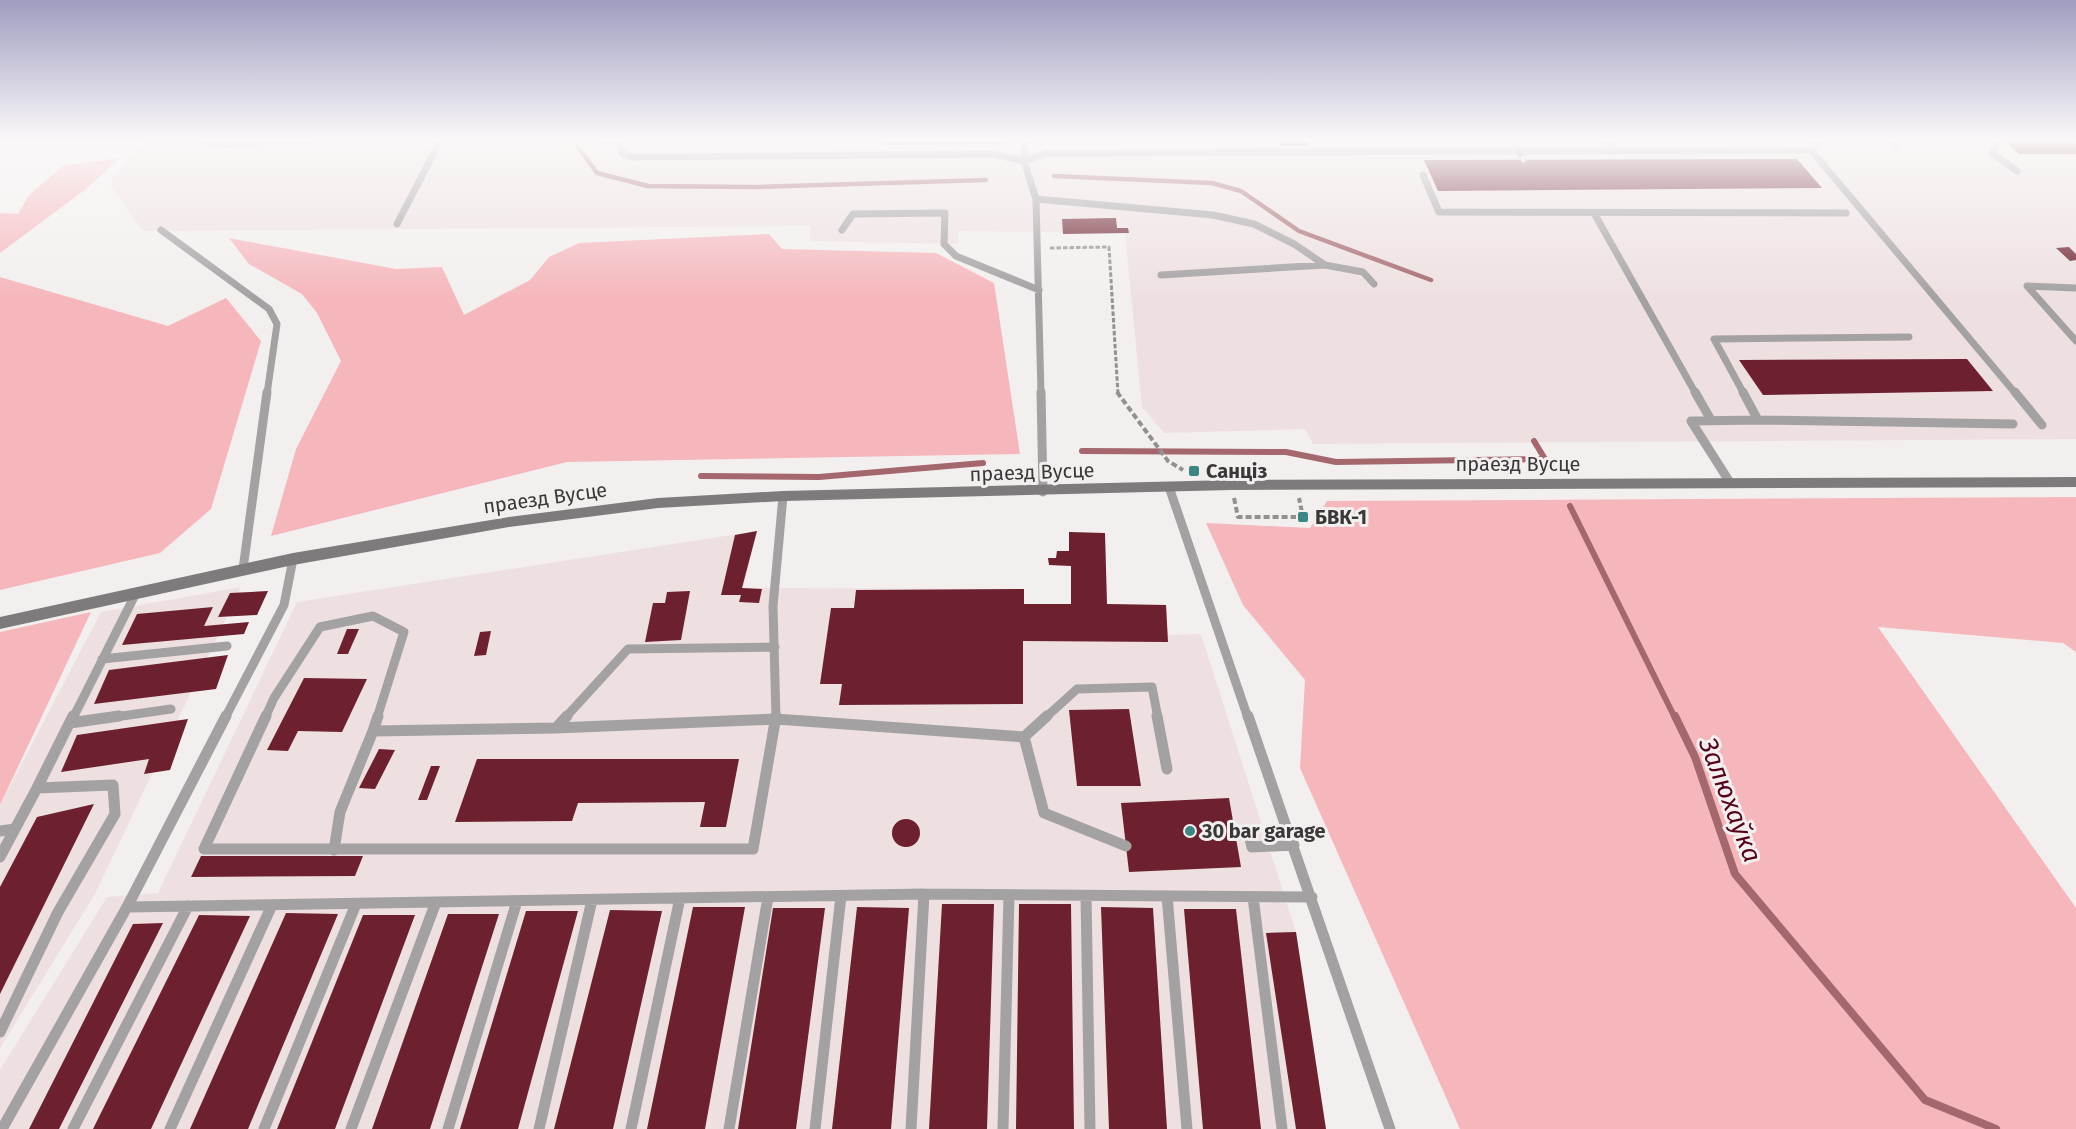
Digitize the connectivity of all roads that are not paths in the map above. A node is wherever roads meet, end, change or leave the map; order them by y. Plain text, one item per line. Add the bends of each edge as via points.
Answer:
1 (414, 192) edge
2 (1034, 192) edge
3 (1430, 192) edge
4 (1846, 192) edge
5 (1036, 199) junction
6 (1594, 213) junction
7 (1846, 213) dead end
8 (397, 224) dead end
9 (161, 230) dead end
10 (842, 230) dead end
11 (1325, 264) junction
12 (1161, 275) dead end
13 (1374, 284) dead end
14 (2076, 288) edge
15 (1039, 290) junction
16 (1909, 337) dead end
17 (2076, 341) edge
18 (1711, 420) junction
19 (1758, 420) junction
20 (2013, 424) dead end
21 (2042, 425) dead end
22 (1729, 482) junction
23 (2076, 482) edge
24 (1169, 486) junction
25 (1043, 492) junction
26 (783, 496) junction
27 (293, 559) junction
28 (243, 569) junction
29 (136, 593) junction
30 (0, 623) edge
31 (226, 646) dead end
32 (775, 647) junction
33 (102, 659) junction
34 (171, 709) dead end
35 (776, 719) junction
36 (70, 723) junction
37 (556, 728) junction
38 (374, 731) junction
39 (1024, 737) junction
40 (1167, 769) dead end
41 (37, 788) junction
42 (15, 829) junction
43 (0, 831) edge
44 (1236, 834) dead end
45 (1294, 845) junction
46 (1126, 846) dead end
47 (334, 850) junction
48 (0, 857) edge
49 (924, 894) junction
50 (1009, 895) junction
51 (841, 896) junction
52 (1086, 896) junction
53 (1167, 896) junction
54 (768, 897) junction
55 (1253, 897) junction
56 (1312, 897) junction
57 (680, 898) junction
58 (592, 900) junction
59 (517, 901) junction
60 (436, 902) junction
61 (356, 904) junction
62 (272, 905) junction
63 (188, 906) junction
64 (127, 907) junction
65 (0, 1032) edge
66 (2, 1129) edge
67 (73, 1129) edge
68 (170, 1129) edge
69 (264, 1129) edge
70 (351, 1129) edge
71 (448, 1129) edge
72 (539, 1129) edge
73 (631, 1129) edge
74 (729, 1129) edge
75 (815, 1129) edge
76 (911, 1129) edge
77 (1003, 1129) edge
78 (1090, 1129) edge
79 (1187, 1129) edge
80 (1282, 1129) edge
81 (1390, 1129) edge

1 - 8 lane
2 - 5 lane
3 - 6 lane via 1439,212
4 - 21 lane
5 - 11 lane via 1213,215 1254,224
5 - 15 lane
6 - 7 lane
6 - 18 lane
9 - 28 lane via 269,309 277,324
10 - 15 lane via 853,214 945,213 944,244 956,256
11 - 12 lane
11 - 13 lane via 1363,272
14 - 17 lane via 2027,286
15 - 25 lane
16 - 19 lane via 1714,339
18 - 19 lane
18 - 22 lane via 1691,420
19 - 20 lane
22 - 23 street, праезд Вусце
22 - 24 street, праезд Вусце
24 - 25 street, праезд Вусце
24 - 45 lane
25 - 26 street, праезд Вусце
26 - 27 street, праезд Вусце via 658,503 532,519
26 - 32 lane via 773,606
27 - 28 street, праезд Вусце
27 - 64 lane via 284,605
28 - 29 street, праезд Вусце
29 - 30 street, праезд Вусце
29 - 33 lane
31 - 33 lane
32 - 35 lane
32 - 37 lane via 628,649
33 - 36 lane
34 - 36 lane
35 - 37 lane
35 - 39 lane
35 - 47 lane via 753,849
36 - 41 lane
37 - 38 lane
38 - 47 lane via 340,812
38 - 47 lane via 404,632 373,616 320,627 274,698 204,849
39 - 40 lane via 1077,689 1152,687
39 - 46 lane via 1044,813
41 - 42 lane
41 - 65 lane via 113,785 115,814 58,912
42 - 43 lane
42 - 48 lane
44 - 45 lane via 1249,835 1252,847
45 - 56 lane
49 - 50 lane
49 - 51 lane
49 - 76 lane
50 - 52 lane
50 - 77 lane
51 - 54 lane
51 - 75 lane
52 - 53 lane
52 - 78 lane
53 - 55 lane
53 - 79 lane
54 - 57 lane
54 - 74 lane
55 - 56 lane
55 - 80 lane
56 - 81 lane
57 - 58 lane
57 - 73 lane
58 - 59 lane
58 - 72 lane
59 - 60 lane
59 - 71 lane
60 - 61 lane
60 - 70 lane
61 - 62 lane
61 - 69 lane
62 - 63 lane
62 - 68 lane
63 - 64 lane
63 - 67 lane
64 - 66 lane

